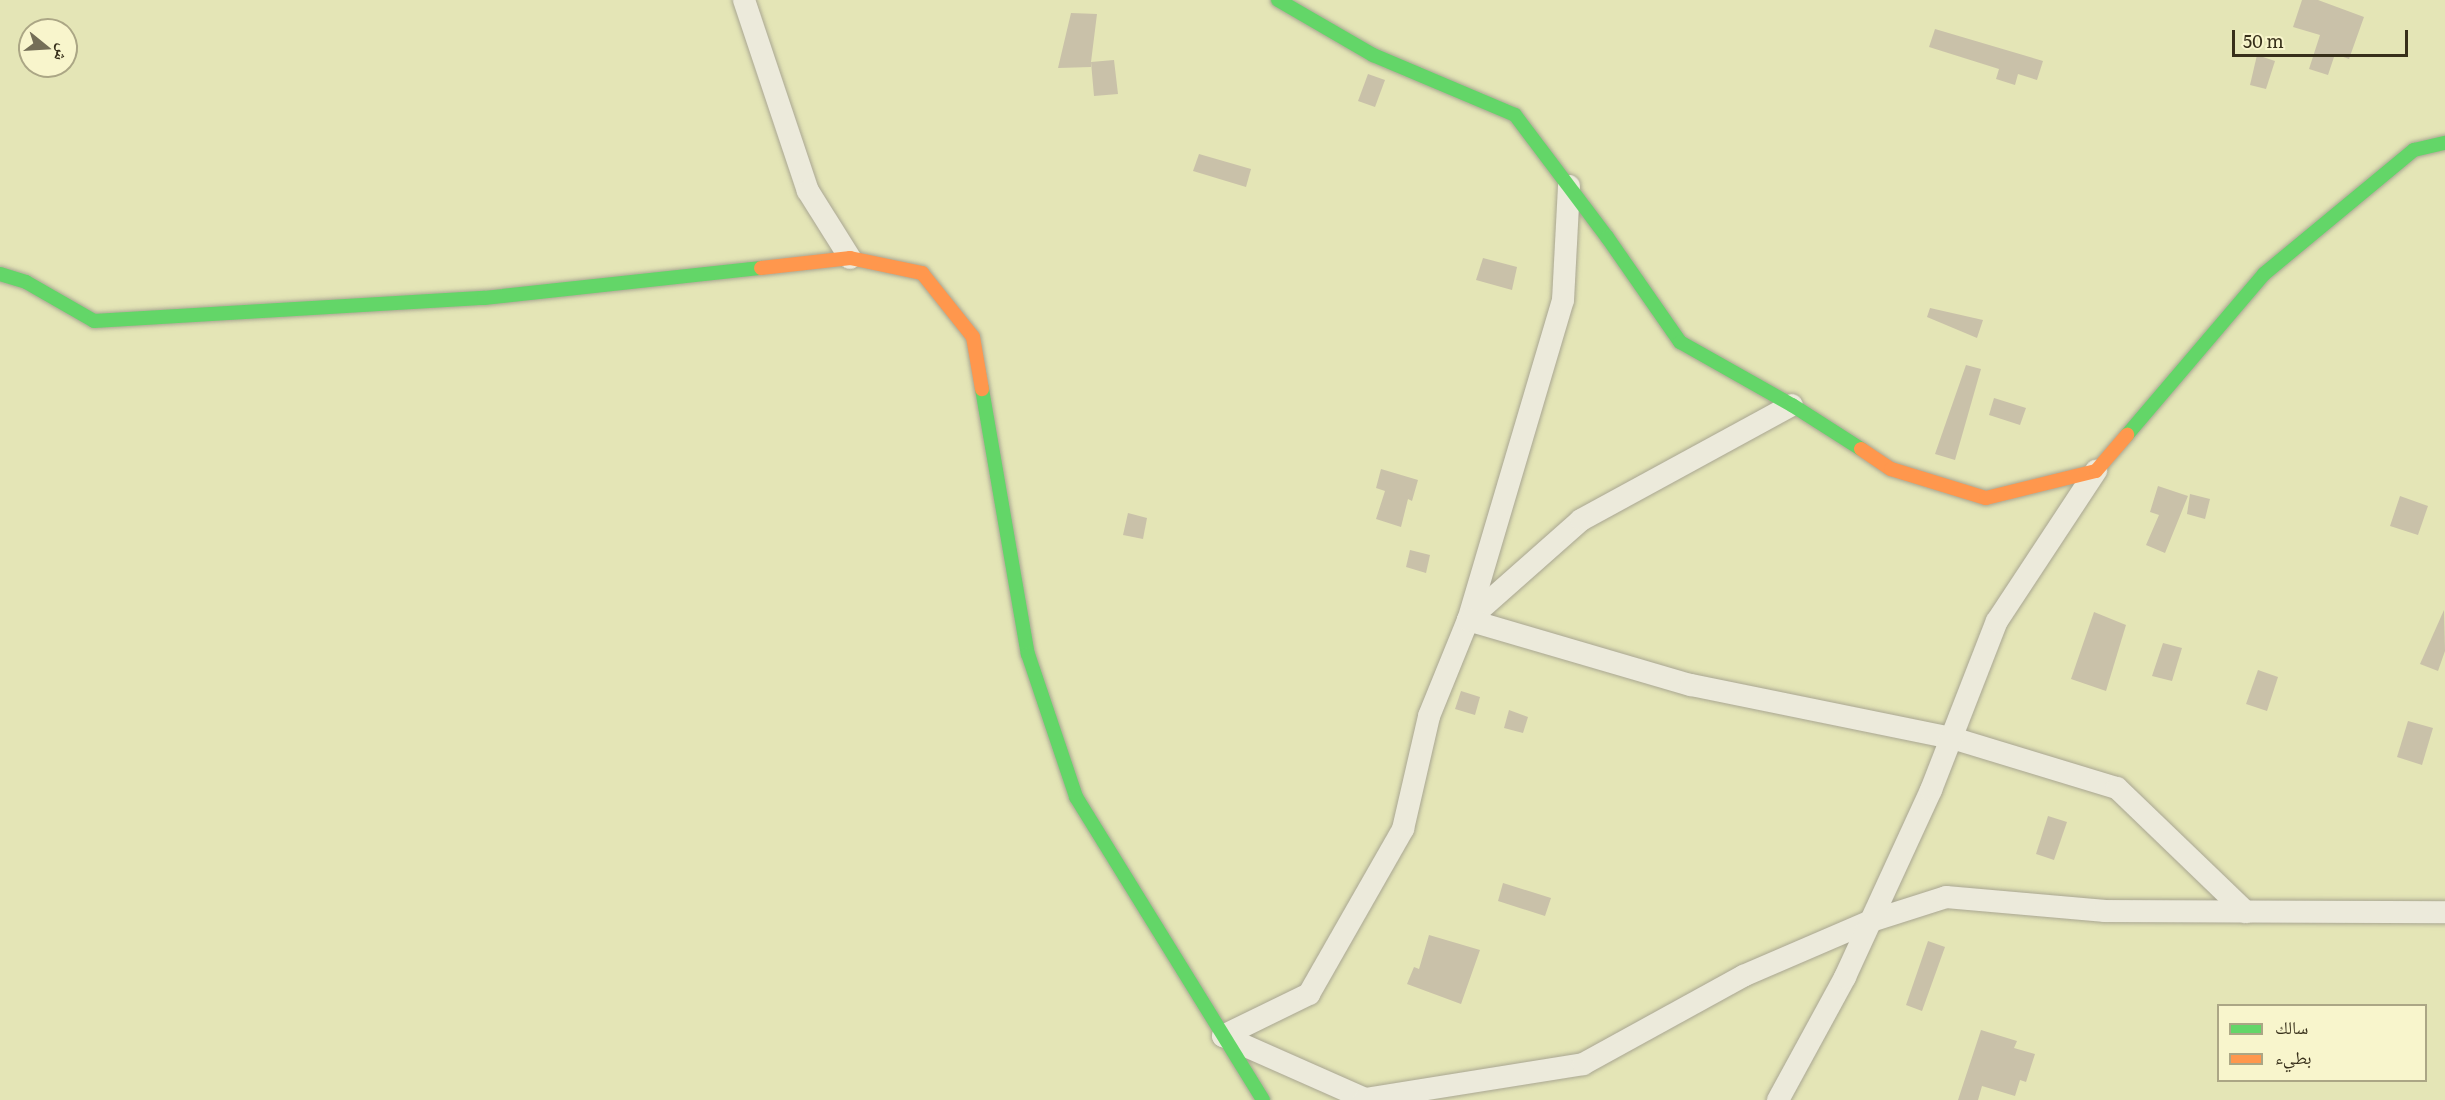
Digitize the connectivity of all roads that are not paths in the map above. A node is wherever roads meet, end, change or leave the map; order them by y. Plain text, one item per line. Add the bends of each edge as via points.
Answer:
1 (744, 0) edge
2 (1278, 0) edge
3 (2445, 142) edge
4 (1569, 186) junction
5 (850, 258) junction
6 (0, 274) edge
7 (1792, 405) junction
8 (2096, 471) junction
9 (1468, 620) junction
10 (1952, 738) junction
11 (2246, 912) junction
12 (2445, 912) edge
13 (1871, 921) junction
14 (1224, 1036) junction
15 (1263, 1100) edge
16 (1778, 1100) edge

1 - 5 street via 808,191
2 - 4 street via 1373,56 1515,115
3 - 8 street via 2414,150 2264,274
4 - 7 street via 1680,342
4 - 9 street via 1563,300
5 - 6 street via 484,298 94,321 26,282
5 - 14 street via 922,273 973,337 1028,654 1076,797
7 - 8 street via 1891,469 1986,498
7 - 9 street via 1581,520
8 - 10 street via 1997,621
9 - 10 street via 1691,685
9 - 14 street via 1429,716 1403,829 1309,994
10 - 11 street via 2117,788
10 - 13 street
11 - 12 street
11 - 13 street via 2104,911 1946,897
13 - 14 street via 1743,976 1583,1064 1365,1099
13 - 16 street
14 - 15 street

